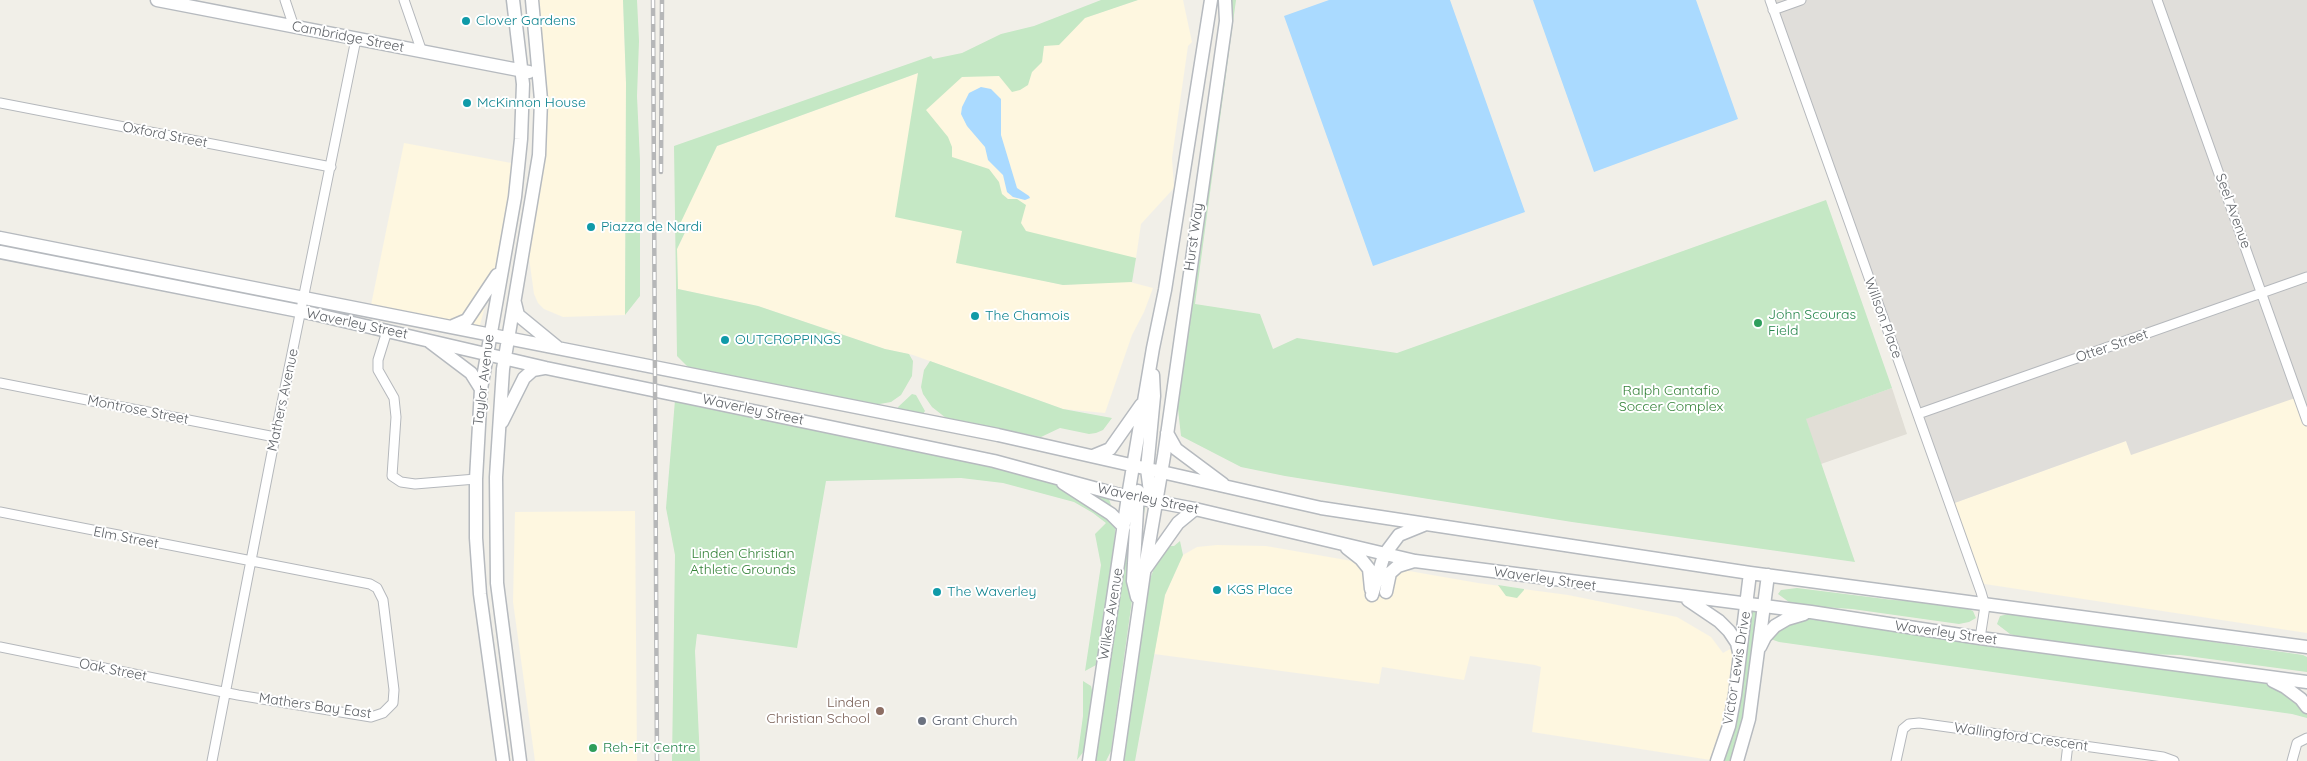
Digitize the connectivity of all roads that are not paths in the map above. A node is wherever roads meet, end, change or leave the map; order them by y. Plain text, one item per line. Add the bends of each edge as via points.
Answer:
1 (285, 0) edge
2 (404, 0) edge
3 (513, 0) edge
4 (532, 0) edge
5 (1211, 0) edge
6 (1226, 0) edge
7 (1770, 0) edge
8 (1801, 0) edge
9 (2157, 0) edge
10 (164, 1) edge
11 (1773, 10) junction
12 (294, 27) junction
13 (356, 39) junction
14 (422, 52) junction
15 (522, 71) junction
16 (539, 75) junction
17 (0, 103) edge
18 (331, 167) junction
19 (0, 238) edge
20 (0, 252) edge
21 (501, 269) junction
22 (2307, 278) edge
23 (2262, 293) junction
24 (304, 298) junction
25 (515, 300) junction
26 (302, 312) junction
27 (452, 326) junction
28 (387, 330) junction
29 (489, 334) junction
30 (424, 338) junction
31 (507, 339) junction
32 (1153, 348) junction
33 (558, 349) junction
34 (486, 354) junction
35 (504, 358) junction
36 (546, 368) junction
37 (0, 383) edge
38 (481, 389) junction
39 (1144, 400) junction
40 (1918, 414) junction
41 (2307, 422) edge
42 (498, 431) junction
43 (1167, 433) junction
44 (275, 437) junction
45 (1093, 456) junction
46 (1133, 466) junction
47 (1147, 470) junction
48 (1160, 473) junction
49 (1050, 475) junction
50 (476, 479) junction
51 (1226, 487) junction
52 (1133, 497) junction
53 (1155, 502) junction
54 (1195, 509) junction
55 (0, 512) edge
56 (1428, 523) junction
57 (1124, 527) junction
58 (1346, 546) junction
59 (1384, 555) junction
60 (1415, 561) junction
61 (251, 562) junction
62 (1144, 573) junction
63 (1750, 573) junction
64 (1768, 575) junction
65 (1386, 592) dead end
66 (1680, 596) junction
67 (1746, 605) junction
68 (1139, 606) junction
69 (1985, 606) junction
70 (1763, 607) junction
71 (1811, 612) junction
72 (1980, 638) junction
73 (0, 647) edge
74 (2307, 647) edge
75 (1758, 654) junction
76 (1740, 656) junction
77 (2262, 677) junction
78 (2307, 682) edge
79 (226, 692) junction
80 (2307, 708) edge
81 (2307, 738) edge
82 (2068, 744) junction
83 (212, 761) edge
84 (502, 761) edge
85 (520, 761) edge
86 (1090, 761) edge
87 (1116, 761) edge
88 (1717, 761) edge
89 (1737, 761) edge
90 (1896, 761) edge
91 (2066, 761) edge
92 (2174, 761) edge
93 (2292, 761) edge

1 - 12 street
2 - 14 street
3 - 15 main road, Taylor Avenue
4 - 16 main road, Taylor Avenue
5 - 32 main road, Hurst Way
6 - 43 main road, Hurst Way via 1226,21
7 - 11 street, Willson Place
8 - 11 street
9 - 23 street, Seel Avenue
10 - 12 main road, Cambridge Street
11 - 40 street, Willson Place
12 - 13 main road, Cambridge Street
13 - 14 main road, Cambridge Street
13 - 18 street, Mathers Avenue
14 - 15 main road, Cambridge Street
15 - 16 main road, Cambridge Street
15 - 21 main road, Taylor Avenue via 516,197
16 - 25 main road, Taylor Avenue via 539,156
17 - 18 street, Oxford Street
18 - 24 street, Mathers Avenue
19 - 24 main road, Waverley Street
20 - 26 main road, Waverley Street
21 - 27 main road via 467,320
21 - 29 main road, Taylor Avenue
22 - 23 street, Otter Street
23 - 40 street, Otter Street
23 - 41 street, Seel Avenue
24 - 26 street, Mathers Avenue
24 - 27 main road, Waverley Street
25 - 31 main road, Taylor Avenue
25 - 33 main road via 518,315
26 - 28 main road, Waverley Street
26 - 44 street, Mathers Avenue
27 - 29 main road, Waverley Street
28 - 30 main road, Waverley Street
28 - 50 street via 378,370 394,398 392,476 401,482 415,484
29 - 31 main road, Waverley Street
29 - 34 main road, Taylor Avenue
30 - 34 main road, Waverley Street
30 - 38 main road via 471,372
31 - 33 main road, Waverley Street
31 - 35 main road, Taylor Avenue
32 - 39 main road, Hurst Way
32 - 47 main road via 1154,396
33 - 45 main road, Waverley Street
34 - 35 main road, Waverley Street
34 - 38 main road, Taylor Avenue
35 - 36 main road, Waverley Street
35 - 42 main road, Taylor Avenue
36 - 42 main road via 533,370 524,378
36 - 49 main road, Waverley Street
37 - 44 street, Montrose Street
38 - 50 main road, Taylor Avenue
39 - 45 main road via 1110,449
39 - 46 main road, Hurst Way
40 - 69 street, Willson Place
42 - 85 main road, Taylor Avenue via 497,583
43 - 48 main road, Hurst Way
43 - 51 main road via 1176,450
44 - 61 street, Mathers Avenue
45 - 46 main road, Waverley Street
46 - 47 main road, Waverley Street
46 - 52 main road, Wilkes Avenue
47 - 48 main road, Waverley Street
47 - 53 main road
48 - 51 main road, Waverley Street
48 - 53 main road, Wilkes Avenue
49 - 52 main road, Waverley Street
49 - 57 main road via 1111,514
50 - 84 main road, Taylor Avenue via 479,586
51 - 56 main road, Waverley Street via 1321,508
52 - 53 main road, Waverley Street
52 - 57 main road, Wilkes Avenue
52 - 68 main road via 1133,581
53 - 54 main road, Waverley Street
53 - 62 main road, Wilkes Avenue
54 - 58 main road, Waverley Street
54 - 62 main road via 1178,523
55 - 61 street, Elm Street
56 - 59 main road via 1399,536
56 - 63 main road, Waverley Street
57 - 86 main road, Wilkes Avenue
58 - 59 main road, Waverley Street
58 - 59 main road via 1369,569 1372,595
59 - 60 main road, Waverley Street
60 - 65 main road via 1398,566 1390,573
60 - 66 main road, Waverley Street
61 - 79 street, Mathers Avenue
61 - 79 street, Mathers Bay East via 362,582 377,588 383,600 393,703 383,713 371,717
62 - 68 main road, Wilkes Avenue
63 - 64 main road, Waverley Street
63 - 67 main road, Victor Lewis Drive
64 - 69 main road, Waverley Street
64 - 70 main road, Victor Lewis Drive
66 - 67 main road, Waverley Street
66 - 76 main road via 1708,612 1724,626 1737,643
67 - 70 main road, Waverley Street
67 - 76 main road, Victor Lewis Drive
68 - 87 main road, Wilkes Avenue
69 - 72 street, Willson Place
69 - 74 main road, Waverley Street
70 - 71 main road, Waverley Street
70 - 75 main road, Victor Lewis Drive
71 - 72 main road, Waverley Street
71 - 75 main road via 1774,626
72 - 77 main road, Waverley Street
73 - 79 street, Oak Street
75 - 89 main road, Victor Lewis Drive via 1749,719
76 - 88 main road, Victor Lewis Drive via 1729,726
77 - 78 main road, Waverley Street
77 - 80 main road via 2285,687
79 - 83 street, Mathers Avenue
81 - 93 street via 2297,743
82 - 90 street, Wallingford Crescent via 1919,723 1909,724 1903,729
82 - 91 street
82 - 92 street, Wallingford Crescent

